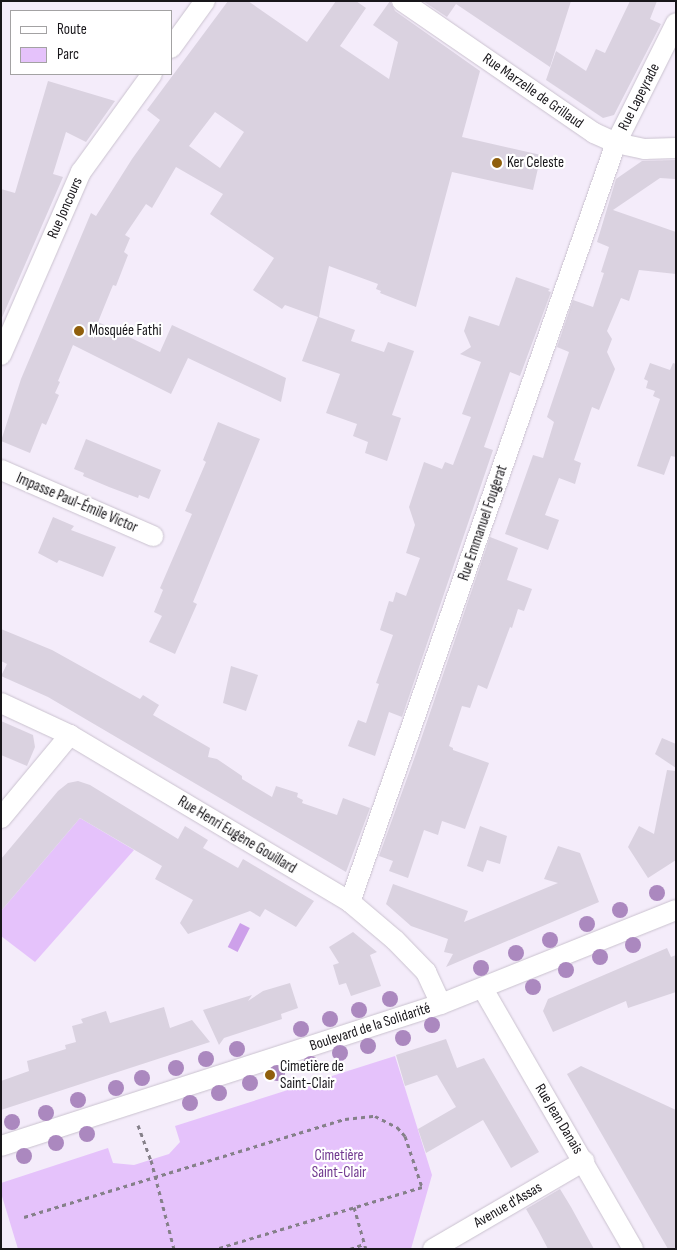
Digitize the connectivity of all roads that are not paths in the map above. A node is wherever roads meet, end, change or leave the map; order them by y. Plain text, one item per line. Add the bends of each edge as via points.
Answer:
1 (205, 1) edge
2 (402, 1) edge
3 (676, 24) edge
4 (172, 47) edge
5 (151, 75) edge
6 (616, 143) junction
7 (676, 148) edge
8 (1, 355) edge
9 (1, 470) edge
10 (153, 536) dead end
11 (1, 703) edge
12 (70, 735) junction
13 (1, 818) edge
14 (350, 902) junction
15 (676, 910) edge
16 (483, 989) junction
17 (441, 1004) junction
18 (1, 1146) edge
19 (584, 1161) junction
20 (433, 1249) edge
21 (633, 1249) edge

1 - 4 street
2 - 6 street, Rue Marzelle de Grillaud via 594,134
3 - 6 street, Rue Lapeyrade
5 - 8 street, Rue Joncours via 81,172
6 - 7 street, Rue Marzelle de Grillaud via 644,149
6 - 14 street, Rue Emmanuel Fougerat
9 - 10 street, Impasse Paul-Émile Victor
11 - 12 street, Rue Henri Eugène Gouillard
12 - 13 street
12 - 14 street, Rue Henri Eugène Gouillard
14 - 17 street, Rue Henri Eugène Gouillard via 395,940 426,972
15 - 16 street, Boulevard de la Solidarité
16 - 17 street, Boulevard de la Solidarité
16 - 19 street, Rue Jean Danais
17 - 18 street, Boulevard de la Solidarité
19 - 20 street, Avenue d'Assas
19 - 21 street, Rue Jean Danais

